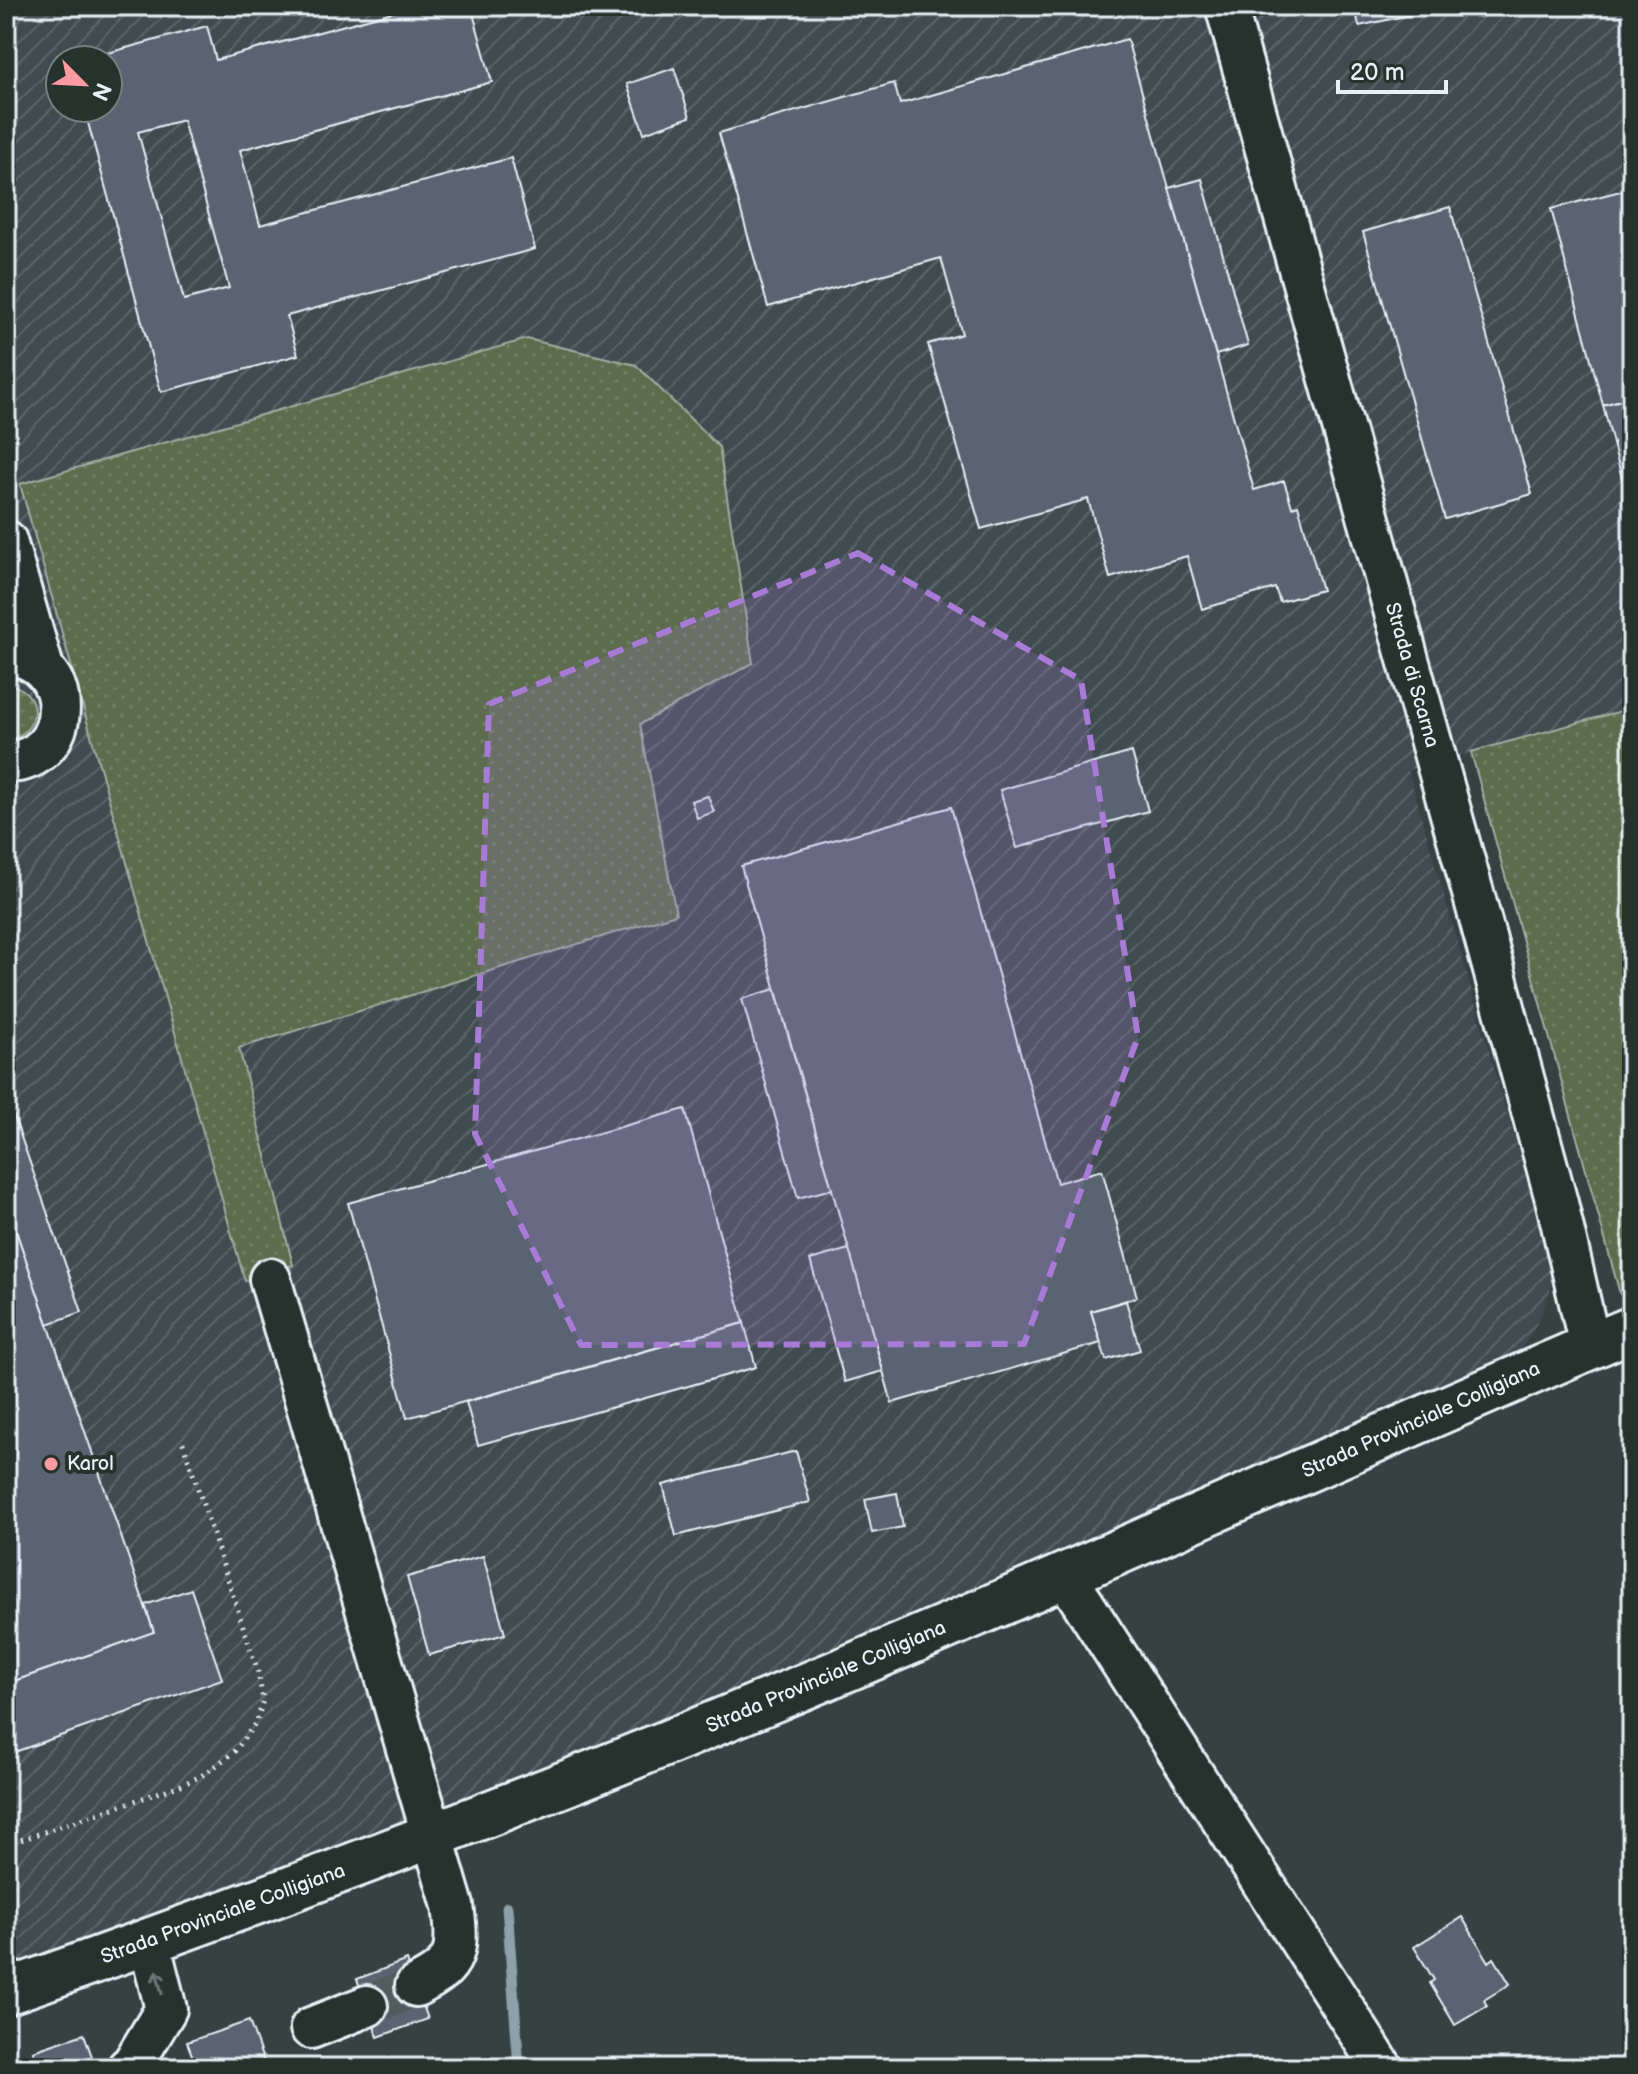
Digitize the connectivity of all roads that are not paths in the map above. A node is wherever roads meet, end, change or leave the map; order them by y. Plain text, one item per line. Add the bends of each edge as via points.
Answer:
1 (1226, 6) edge
2 (6, 541) edge
3 (6, 654) edge
4 (43, 668) junction
5 (6, 762) edge
6 (270, 1279) dead end
7 (1632, 1329) edge
8 (1590, 1346) junction
9 (1065, 1575) junction
10 (432, 1836) junction
11 (149, 1942) junction
12 (416, 1986) tunnel mouth
13 (6, 1992) edge
14 (367, 2006) tunnel mouth
15 (311, 2028) dead end
16 (128, 2068) edge
17 (1382, 2068) edge

1 - 8 street, Strada di Scarna via 1516,1051
2 - 4 street
3 - 4 street via 28,658
4 - 5 street via 59,698 54,732 30,756
6 - 10 street
7 - 8 main road, Strada Provinciale Colligiana
8 - 9 main road, Strada Provinciale Colligiana
9 - 10 main road, Strada Provinciale Colligiana
9 - 17 street
10 - 11 main road, Strada Provinciale Colligiana
10 - 12 street via 453,1906 456,1943 445,1969
11 - 13 main road, Strada Provinciale Colligiana
16 -> 11 street via 166,2009
14 - 15 street

